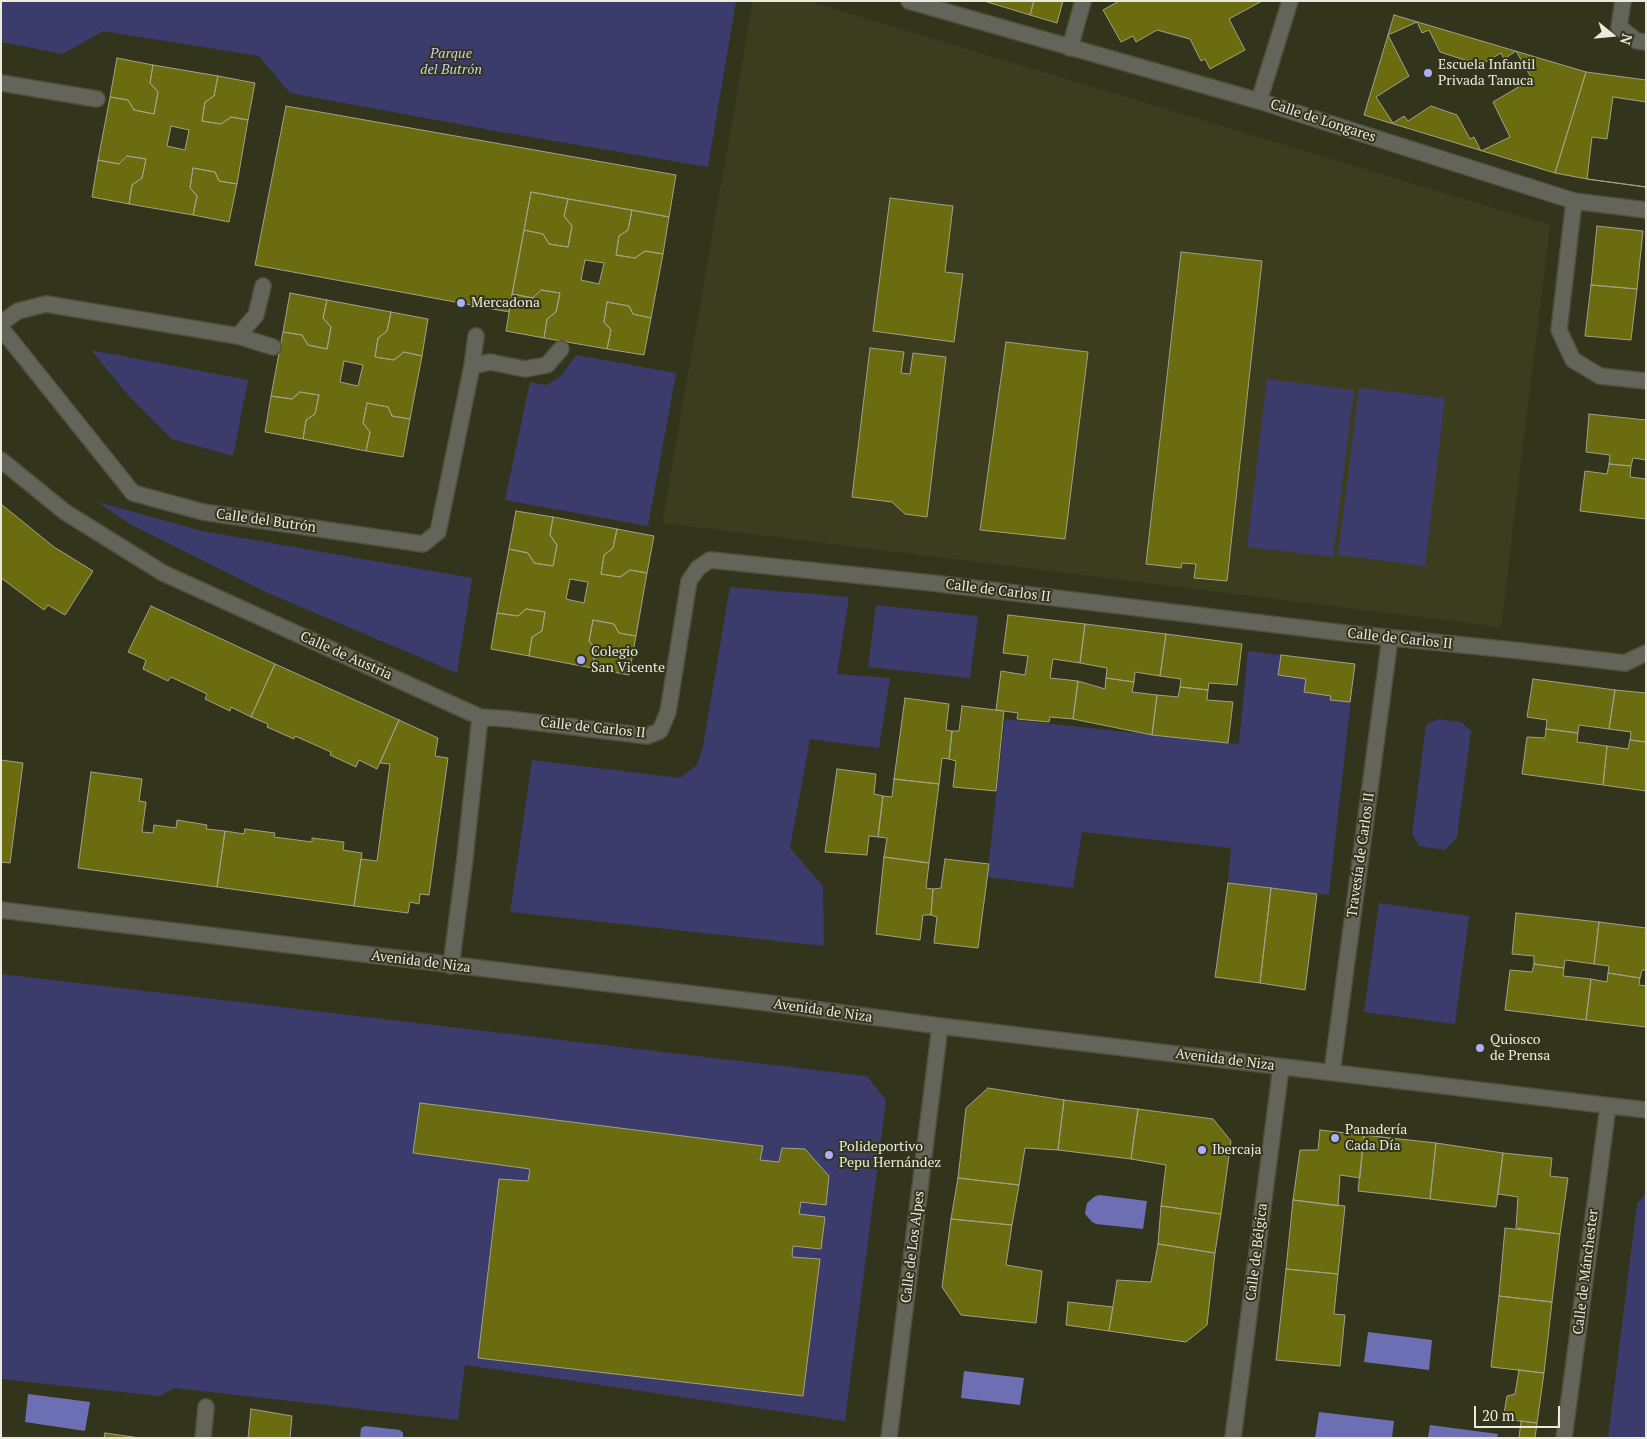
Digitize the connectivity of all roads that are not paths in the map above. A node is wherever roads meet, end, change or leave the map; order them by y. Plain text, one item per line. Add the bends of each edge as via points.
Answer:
1 (909, 1) edge
2 (1082, 1) edge
3 (1290, 1) edge
4 (1623, 1) edge
5 (1646, 42) edge
6 (1070, 48) junction
7 (1, 83) edge
8 (97, 99) dead end
9 (1258, 100) junction
10 (1574, 201) junction
11 (1646, 210) edge
12 (263, 286) dead end
13 (1, 323) edge
14 (1, 328) edge
15 (238, 336) junction
16 (476, 336) dead end
17 (273, 347) dead end
18 (561, 349) dead end
19 (472, 366) junction
20 (1646, 381) edge
21 (1, 460) edge
22 (1390, 638) junction
23 (1646, 653) edge
24 (480, 717) junction
25 (1, 910) edge
26 (451, 966) junction
27 (940, 1026) junction
28 (1281, 1067) junction
29 (1332, 1072) junction
30 (1608, 1106) junction
31 (1646, 1110) edge
32 (206, 1407) dead end
33 (203, 1438) edge
34 (889, 1438) edge
35 (1232, 1438) edge
36 (1564, 1438) edge

1 - 6 street, Calle de Longares
2 - 6 street
3 - 9 street
4 - 5 street via 1620,27 1637,41
6 - 9 street, Calle de Longares
7 - 8 street
9 - 10 street, Calle de Longares
10 - 11 street, Calle de Longares
10 - 20 street via 1558,330 1573,360 1600,376
12 - 15 street via 256,315
13 - 15 street via 18,311 46,304
14 - 19 street, Calle del Butrón via 133,493 203,512 423,544 438,532
15 - 17 street
16 - 19 street, Calle del Butrón
18 - 19 street via 547,365 524,369 490,362
21 - 24 street, Calle de Austria via 65,512 163,573
22 - 23 street, Calle de Carlos II via 1624,663
22 - 24 street, Calle de Carlos II via 942,584 710,560 689,580 668,712 660,730 646,736
22 - 29 street, Travesía de Carlos II
24 - 26 street
25 - 26 street, Avenida de Niza
26 - 27 street, Avenida de Niza
27 - 28 street, Avenida de Niza
27 - 34 street, Calle de Los Alpes
28 - 29 street, Avenida de Niza
28 - 35 street, Calle de Bélgica
29 - 30 street, Avenida de Niza
30 - 31 street, Avenida de Niza
30 - 36 street, Calle de Mánchester
32 - 33 street

